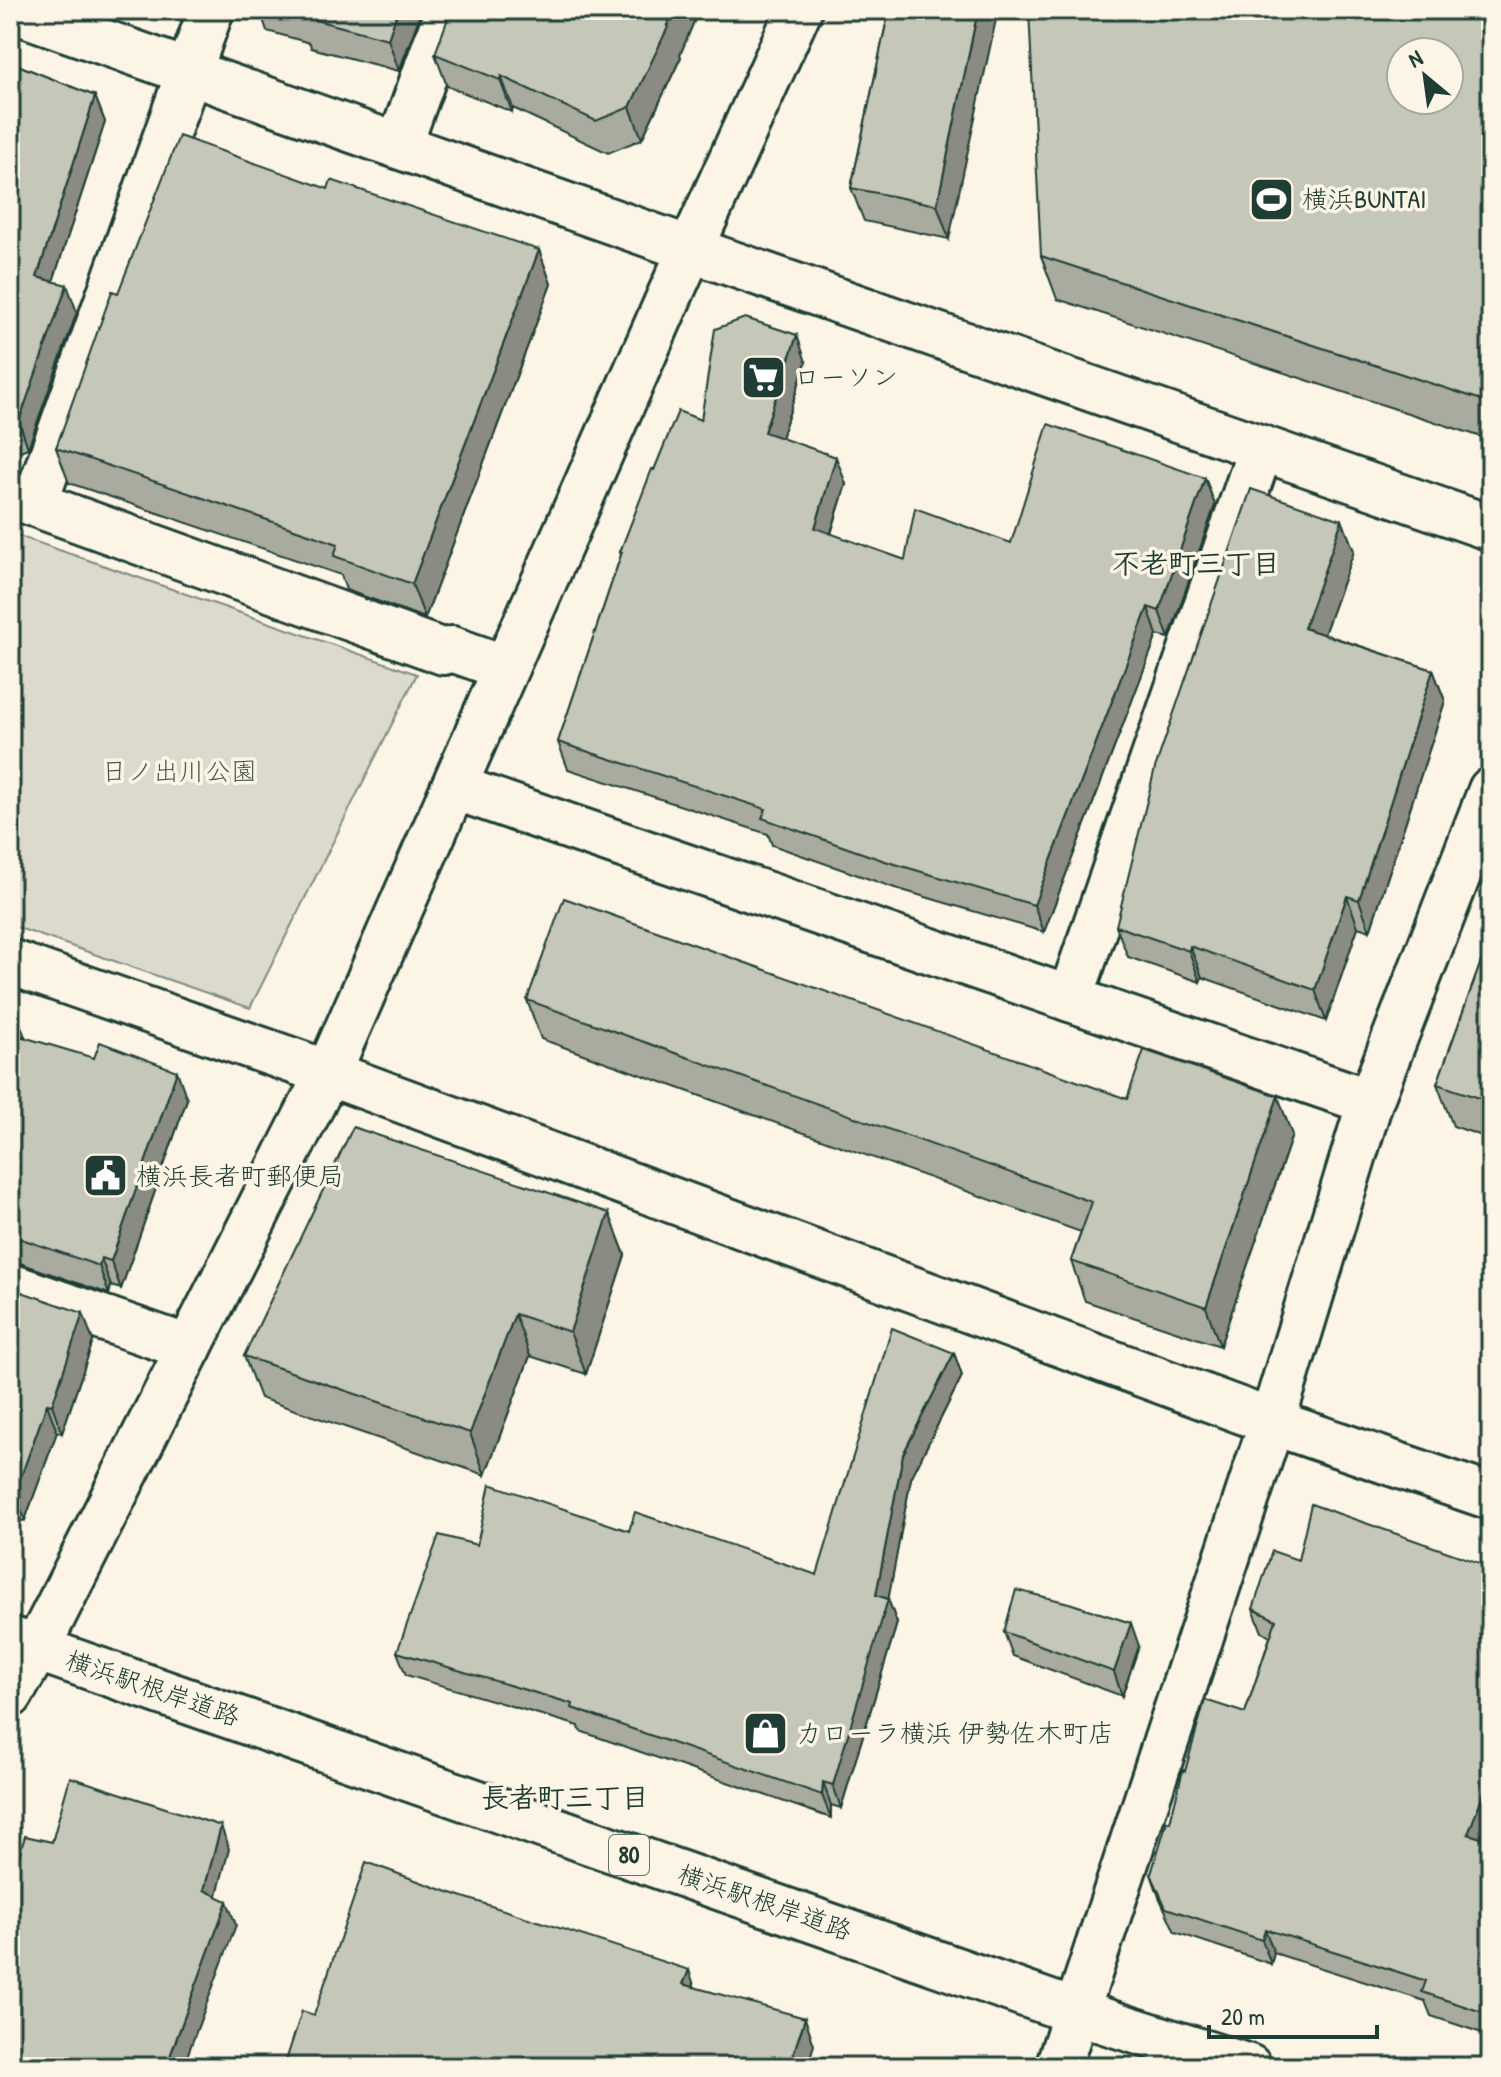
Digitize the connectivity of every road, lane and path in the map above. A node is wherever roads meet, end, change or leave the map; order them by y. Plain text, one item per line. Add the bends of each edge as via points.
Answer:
1 (13, 10) edge
2 (211, 10) edge
3 (448, 10) edge
4 (799, 10) edge
5 (188, 72) junction
6 (399, 146) junction
7 (690, 249) junction
8 (1261, 448) junction
9 (23, 499) edge
10 (1491, 528) edge
11 (506, 668) junction
12 (454, 787) junction
13 (1491, 790) edge
14 (10, 962) edge
15 (1070, 999) junction
16 (328, 1073) junction
17 (1370, 1102) junction
18 (10, 1286) edge
19 (189, 1348) junction
20 (1272, 1422) junction
21 (1491, 1497) edge
22 (23, 1643) edge
23 (10, 1695) edge
24 (1076, 2012) junction
25 (1058, 2067) edge
26 (1249, 2067) edge

1 - 5 street
2 - 5 street
3 - 6 street
4 - 7 street
5 - 6 street
5 - 9 street
6 - 7 street
7 - 8 street
7 - 11 street
8 - 10 street
8 - 15 street
9 - 11 street via 444,652 452,649
11 - 12 street
12 - 15 street
12 - 16 street
13 - 17 street
14 - 16 street
15 - 17 street
16 - 19 street
16 - 20 street
17 - 20 street
18 - 19 street
19 - 22 street
20 - 21 street
20 - 24 street
22 - 23 street
22 - 24 street, 横浜駅根岸道路 / 80
24 - 25 street
24 - 26 street, 横浜駅根岸道路 / 80

